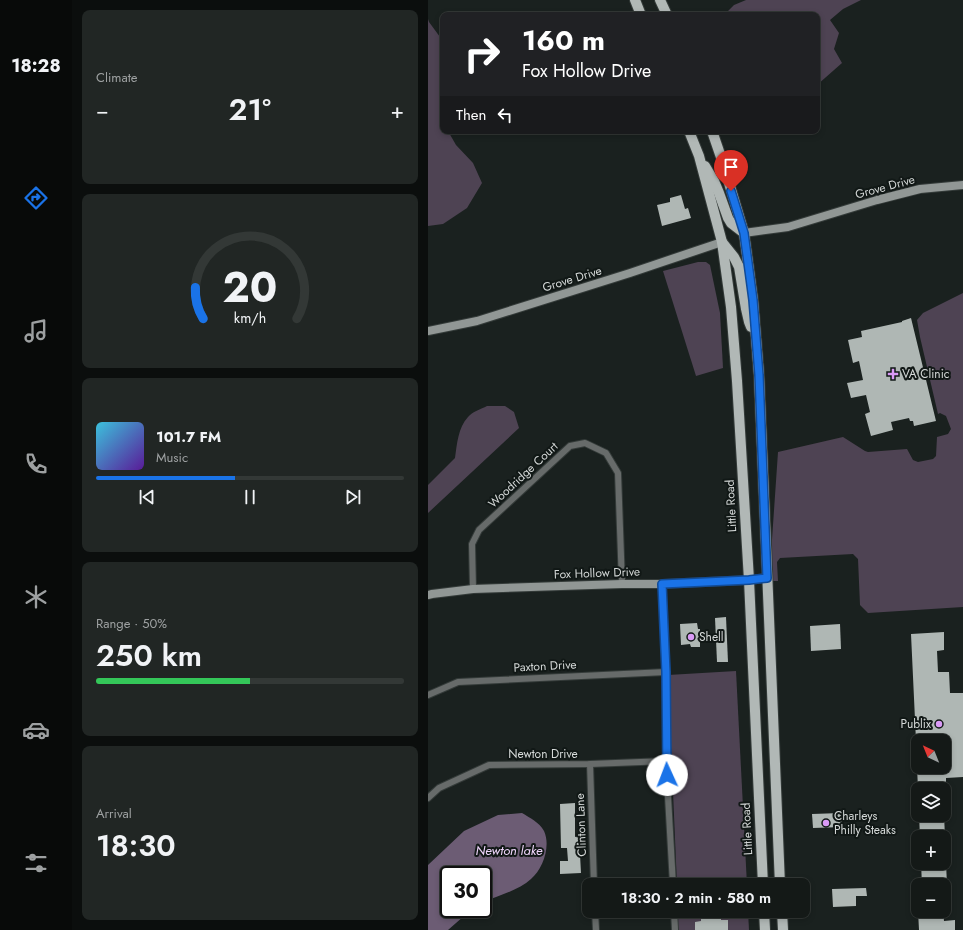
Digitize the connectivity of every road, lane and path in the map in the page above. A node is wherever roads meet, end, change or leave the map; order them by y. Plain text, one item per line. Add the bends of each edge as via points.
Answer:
1 (635, 0) edge
2 (660, 0) edge
3 (640, 12) edge
4 (666, 12) edge
5 (690, 134) edge
6 (713, 134) edge
7 (699, 156) junction
8 (963, 185) edge
9 (744, 233) junction
10 (722, 242) junction
11 (428, 331) edge
12 (756, 338) junction
13 (767, 578) junction
14 (749, 580) junction
15 (622, 584) junction
16 (662, 584) junction
17 (472, 589) junction
18 (428, 596) edge
19 (666, 672) junction
20 (428, 695) edge
21 (666, 761) junction
22 (590, 764) junction
23 (428, 798) edge
24 (594, 878) edge
25 (672, 878) edge
26 (763, 878) edge
27 (780, 878) edge
28 (595, 918) edge
29 (674, 918) edge
30 (764, 918) edge
31 (782, 918) edge
32 (596, 930) edge
33 (675, 930) edge
34 (765, 930) edge
35 (783, 930) edge

1 - 3 main road
2 - 4 main road
5 - 7 main road, Little Road
6 - 9 main road
7 - 9 main road via 714,181 728,218
7 - 10 main road, Little Road
8 - 9 street, Grove Drive via 920,189 788,227
9 - 12 main road
10 - 11 street, Grove Drive via 484,319
10 - 12 main road via 739,267 749,322
10 - 14 main road, Little Road via 737,381
12 - 13 main road
13 - 14 street, Fox Hollow Drive
13 - 27 main road
14 - 16 street, Fox Hollow Drive
14 - 26 main road, Little Road
15 - 16 street, Fox Hollow Drive
15 - 17 street, Fox Hollow Drive
15 - 17 street, Woodridge Court via 618,473 606,453 585,443 570,446 479,530 472,544
16 - 19 street
17 - 18 street, Fox Hollow Drive
19 - 20 street, Paxton Drive via 458,682
19 - 21 street
21 - 22 street, Newton Drive
21 - 25 street
22 - 23 street, Newton Drive via 489,765 439,788
22 - 24 street, Clinton Lane
28 - 32 street
29 - 33 street
30 - 34 main road
31 - 35 main road

